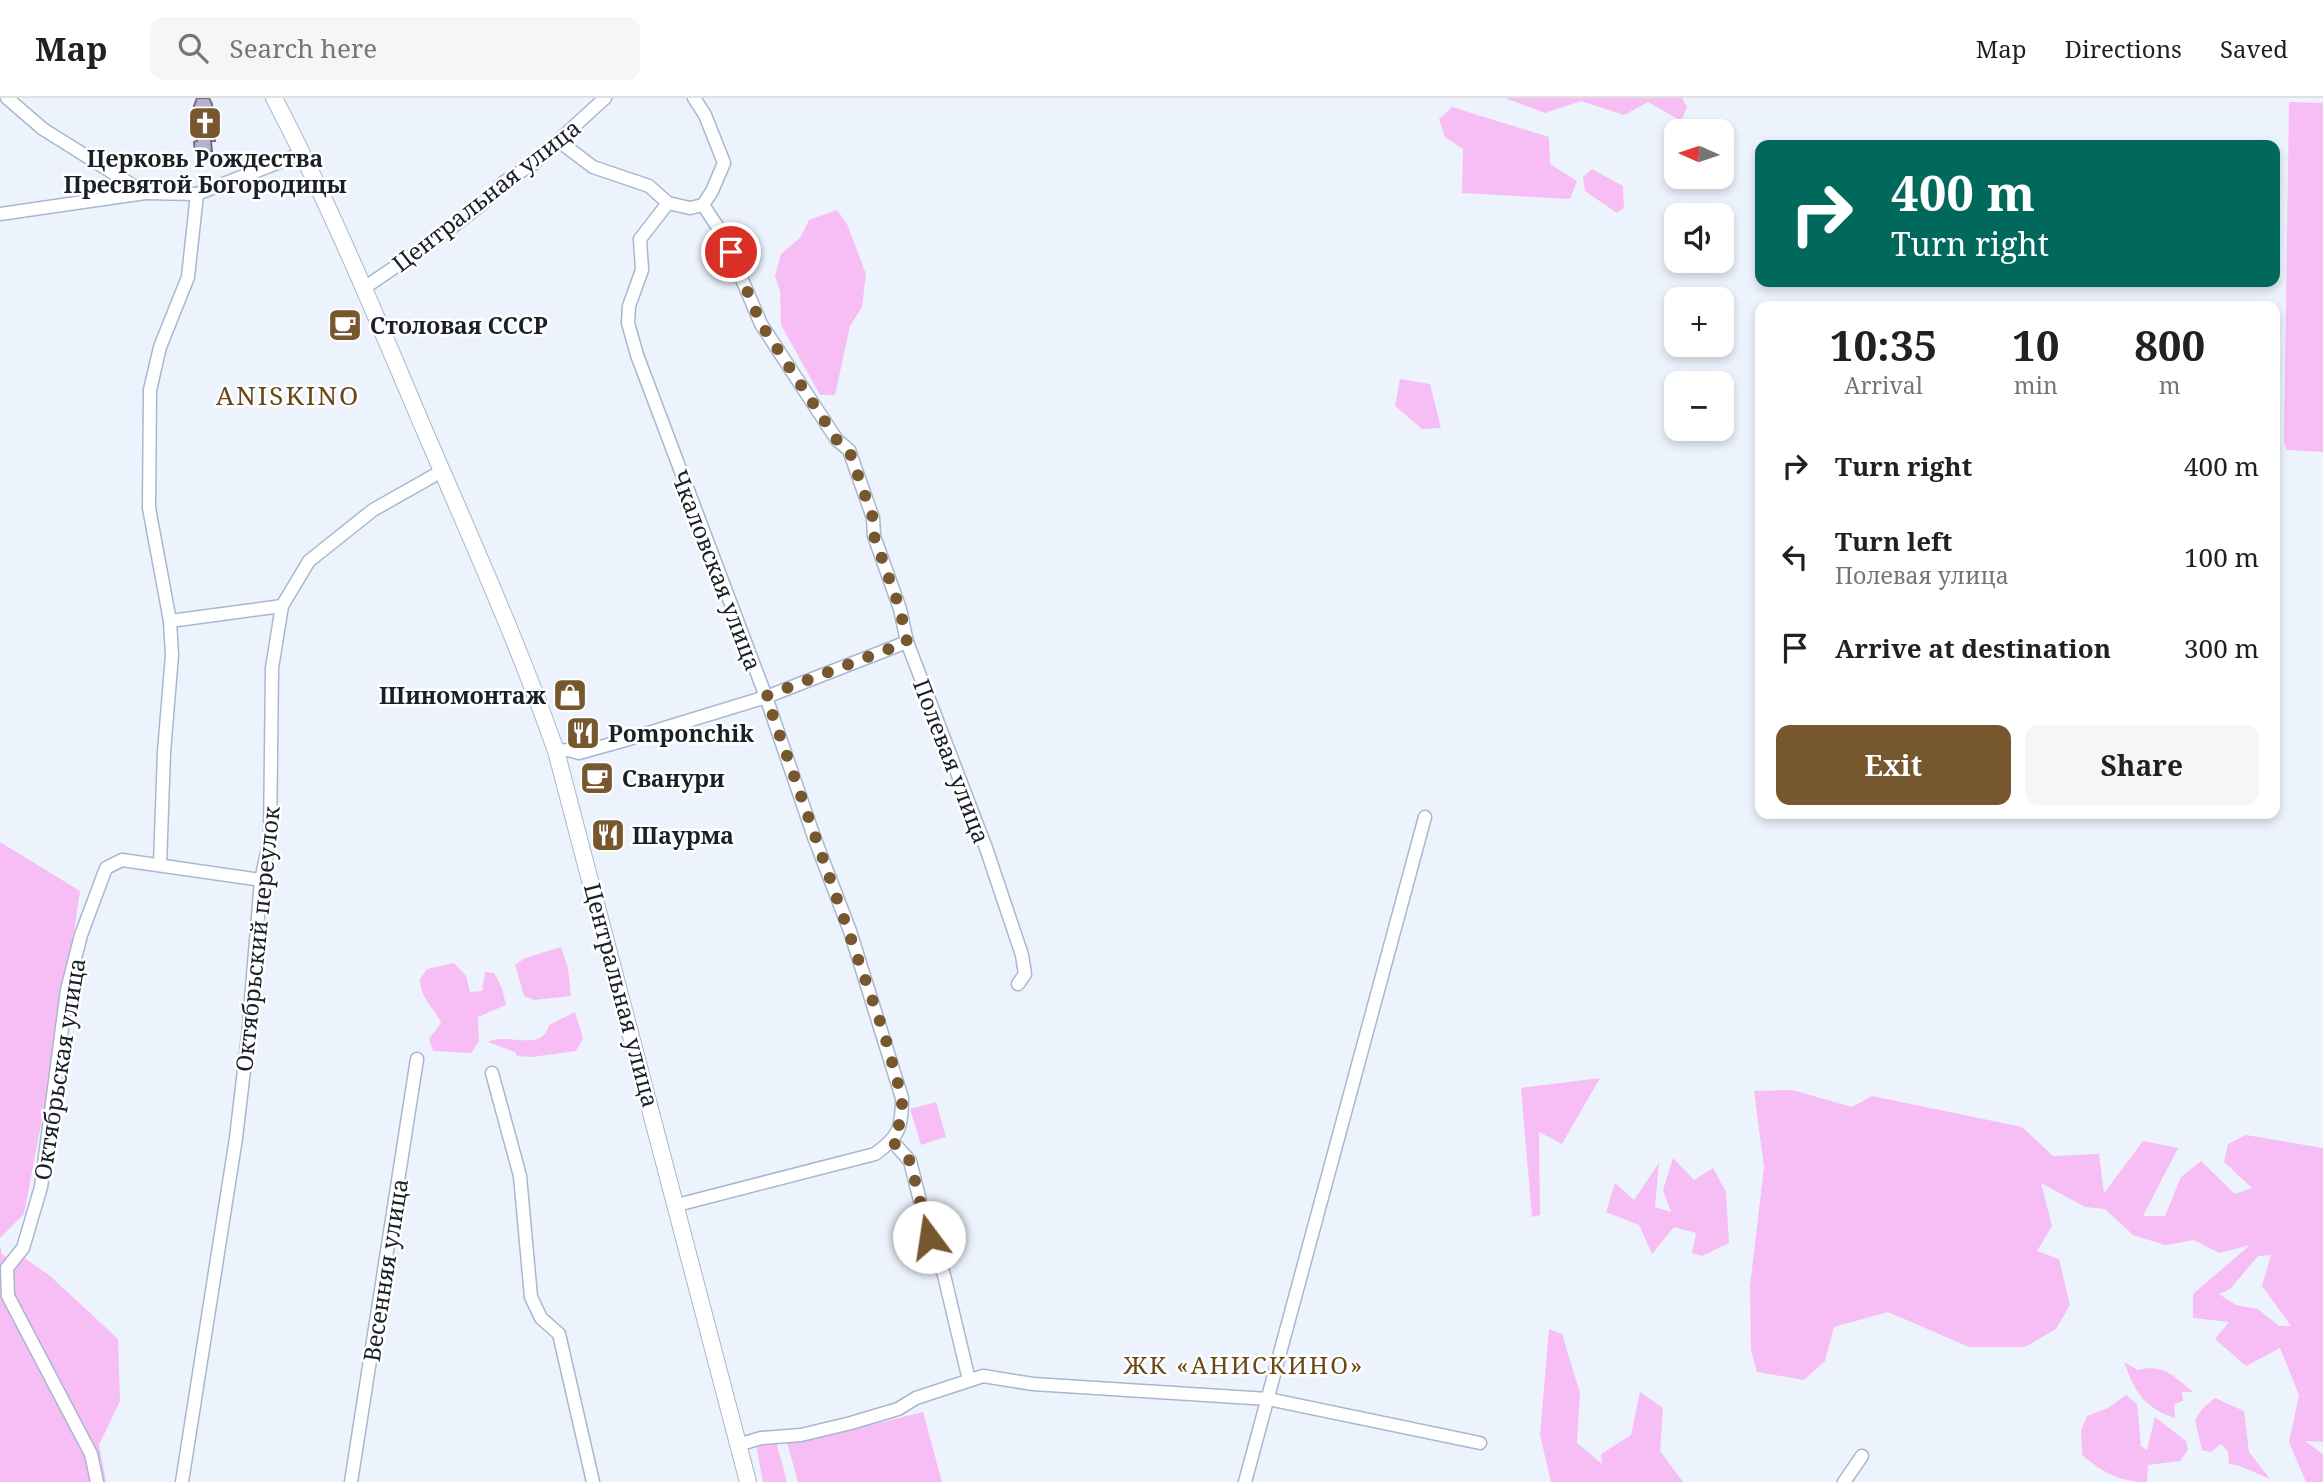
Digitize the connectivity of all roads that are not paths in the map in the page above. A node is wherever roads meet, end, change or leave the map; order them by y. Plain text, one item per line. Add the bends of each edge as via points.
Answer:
1 (7, 98) edge
2 (274, 98) edge
3 (605, 98) edge
4 (694, 98) edge
5 (559, 142) junction
6 (303, 153) junction
7 (145, 193) junction
8 (197, 194) junction
9 (668, 203) junction
10 (703, 205) junction
11 (0, 214) edge
12 (364, 288) junction
13 (442, 471) junction
14 (282, 606) junction
15 (170, 621) junction
16 (907, 642) junction
17 (766, 696) junction
18 (556, 751) junction
19 (1424, 817) dead end
20 (160, 865) junction
21 (261, 880) junction
22 (1018, 984) dead end
23 (417, 1059) dead end
24 (492, 1073) dead end
25 (892, 1141) junction
26 (677, 1205) junction
27 (969, 1380) junction
28 (1268, 1399) junction
29 (1480, 1443) dead end
30 (738, 1445) junction
31 (1862, 1456) dead end
32 (97, 1482) edge
33 (182, 1482) edge
34 (351, 1482) edge
35 (593, 1482) edge
36 (748, 1482) edge
37 (1245, 1482) edge
38 (1844, 1482) edge

1 - 7 street via 43,130
2 - 6 main road, Центральная улица
3 - 5 street, Центральная улица
4 - 10 street via 720,146 723,163
5 - 9 street via 593,167 649,186
5 - 12 street, Центральная улица via 439,237
6 - 8 street
6 - 12 main road, Центральная улица
7 - 8 street
7 - 11 street
8 - 15 street via 188,277 160,347 150,390 149,508
9 - 10 street via 690,208
9 - 17 street, Чкаловская улица via 640,239 642,270 628,323
10 - 16 street, Полевая улица via 723,235 761,324 837,440 849,450
12 - 13 main road, Центральная улица
13 - 14 street, Октябрьский переулок via 373,510 309,561
13 - 18 main road, Центральная улица via 521,653
14 - 15 street
14 - 21 street, Октябрьский переулок via 272,668 270,839
15 - 20 street
16 - 17 street
16 - 22 street, Полевая улица via 1022,956 1025,974
17 - 18 street via 579,754
17 - 25 street, Чкаловская улица via 884,1033 902,1098 902,1118
18 - 26 main road, Центральная улица
19 - 28 street
20 - 21 street
20 - 32 street, Октябрьская улица via 113,863 97,889 67,990 41,1187 23,1248 11,1261 6,1276 8,1296 91,1454
21 - 33 street, Октябрьский переулок via 236,1138
23 - 34 street, Весенняя улица
24 - 35 street via 520,1176 531,1297 541,1318 559,1334
25 - 26 street via 875,1154 851,1162
25 - 27 street via 910,1161
26 - 30 main road, Центральная улица
27 - 28 street via 983,1376 1032,1384
27 - 30 street via 898,1409 801,1435
28 - 29 street
28 - 37 street
30 - 36 main road, Центральная улица
31 - 38 street

